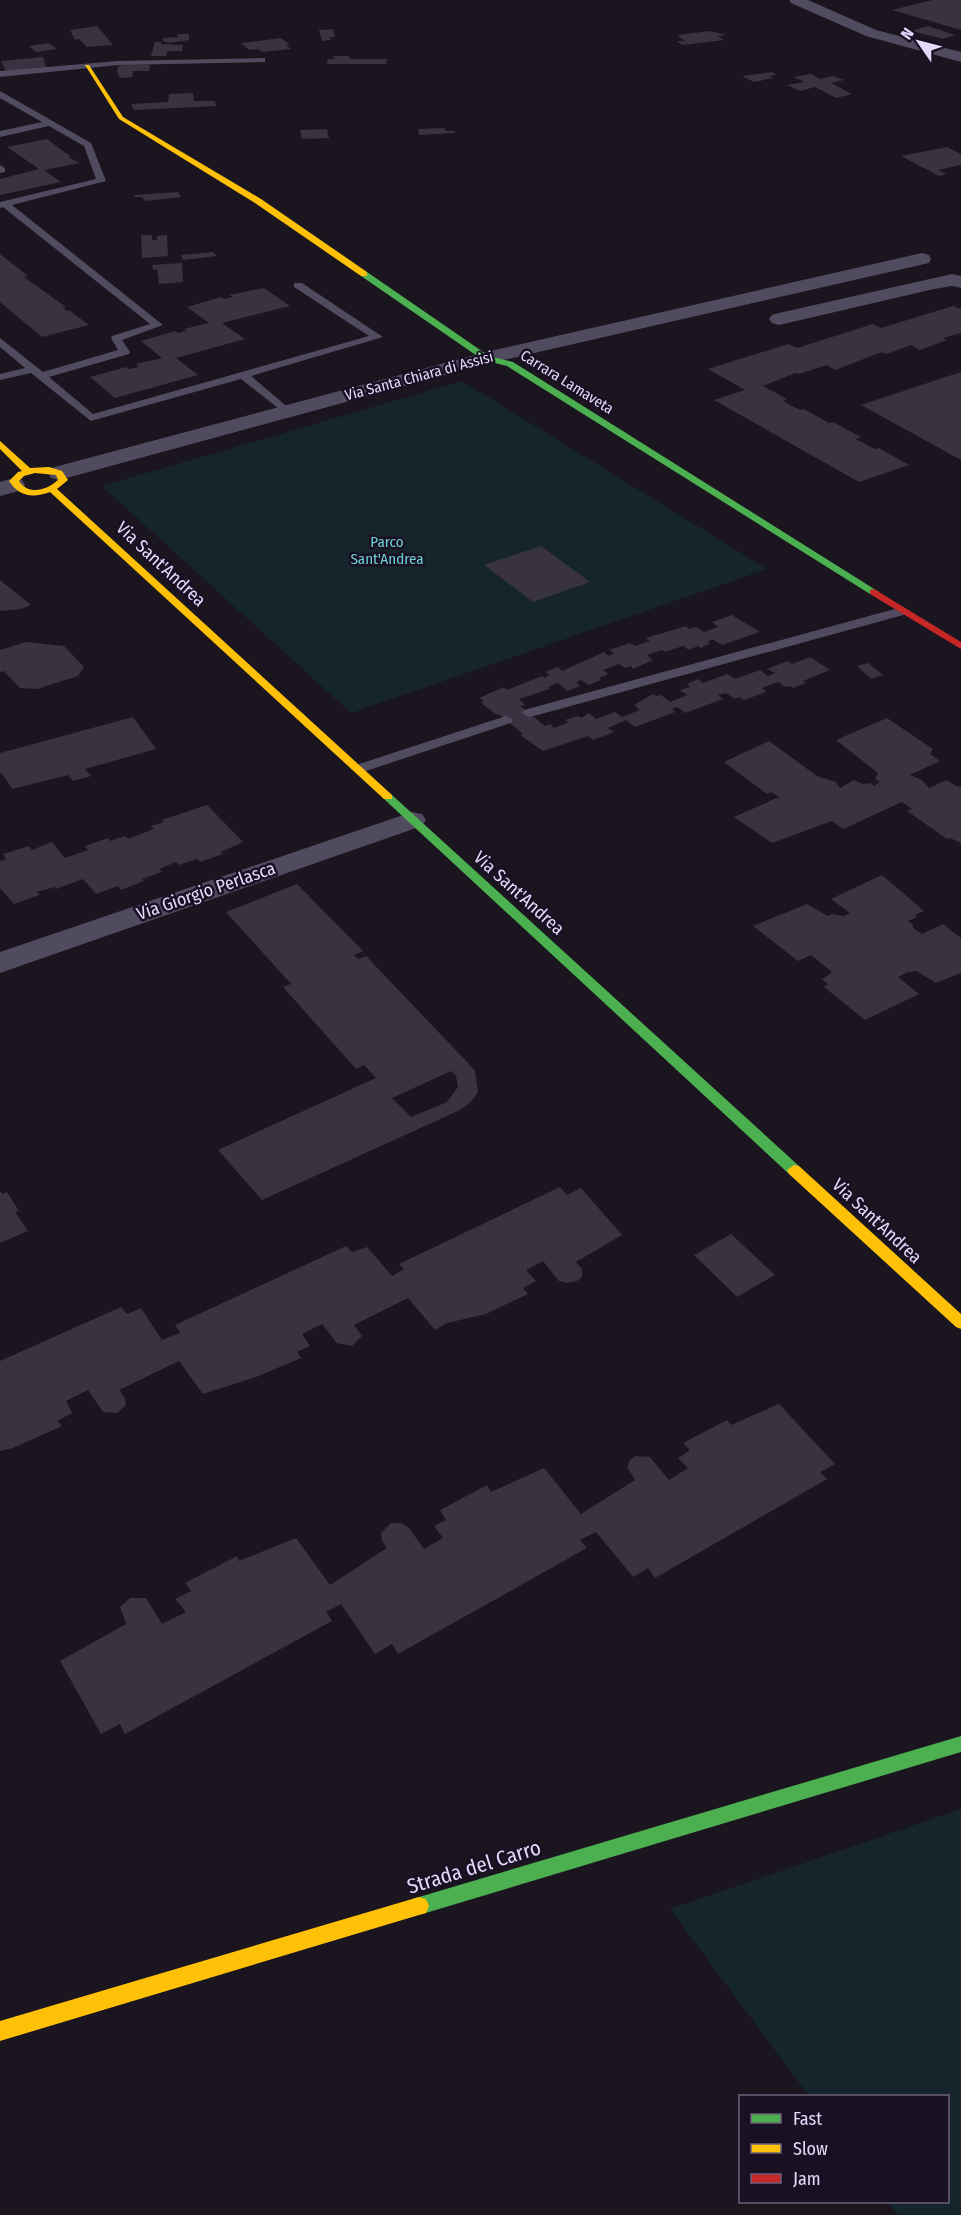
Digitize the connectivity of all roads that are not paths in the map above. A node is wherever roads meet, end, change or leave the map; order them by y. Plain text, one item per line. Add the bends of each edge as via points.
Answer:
1 (796, 0) edge
2 (961, 57) edge
3 (262, 60) dead end
4 (87, 66) junction
5 (0, 74) edge
6 (0, 94) edge
7 (50, 123) junction
8 (0, 134) edge
9 (2, 205) edge
10 (922, 259) dead end
11 (961, 282) edge
12 (298, 285) dead end
13 (779, 319) dead end
14 (0, 341) edge
15 (486, 358) junction
16 (37, 372) junction
17 (244, 376) junction
18 (0, 377) edge
19 (286, 412) junction
20 (0, 444) edge
21 (56, 481) junction
22 (14, 482) edge
23 (902, 611) junction
24 (961, 646) edge
25 (529, 713) dead end
26 (506, 720) dead end
27 (358, 770) junction
28 (412, 820) junction
29 (0, 963) edge
30 (961, 1323) edge
31 (961, 1744) edge
32 (0, 2031) edge

1 - 2 street via 872,33
3 - 4 lane
4 - 5 lane
4 - 15 street, Carrara Lamaveta via 121,118 258,201
6 - 7 lane
7 - 8 lane
7 - 9 lane via 88,145 102,181
9 - 16 lane via 158,325 116,338 125,352
10 - 15 street, Via Santa Chiara di Assisi
11 - 13 street via 934,283
12 - 17 lane via 378,337
14 - 16 lane
15 - 19 street, Via Santa Chiara di Assisi
15 - 23 street, Carrara Lamaveta via 510,364
16 - 17 lane via 91,418
16 - 18 lane
17 - 19 lane
19 - 21 street, Via Santa Chiara di Assisi
20 - 22 street
21 - 22 street via 28,492 16,488
21 - 22 street via 49,470
21 - 27 street, Via Sant'Andrea
23 - 24 street, Carrara Lamaveta
23 - 25 lane
26 - 27 lane
27 - 28 street, Via Sant'Andrea
28 - 29 street, Via Giorgio Perlasca
28 - 30 street, Via Sant'Andrea
31 - 32 street, Strada del Carro

